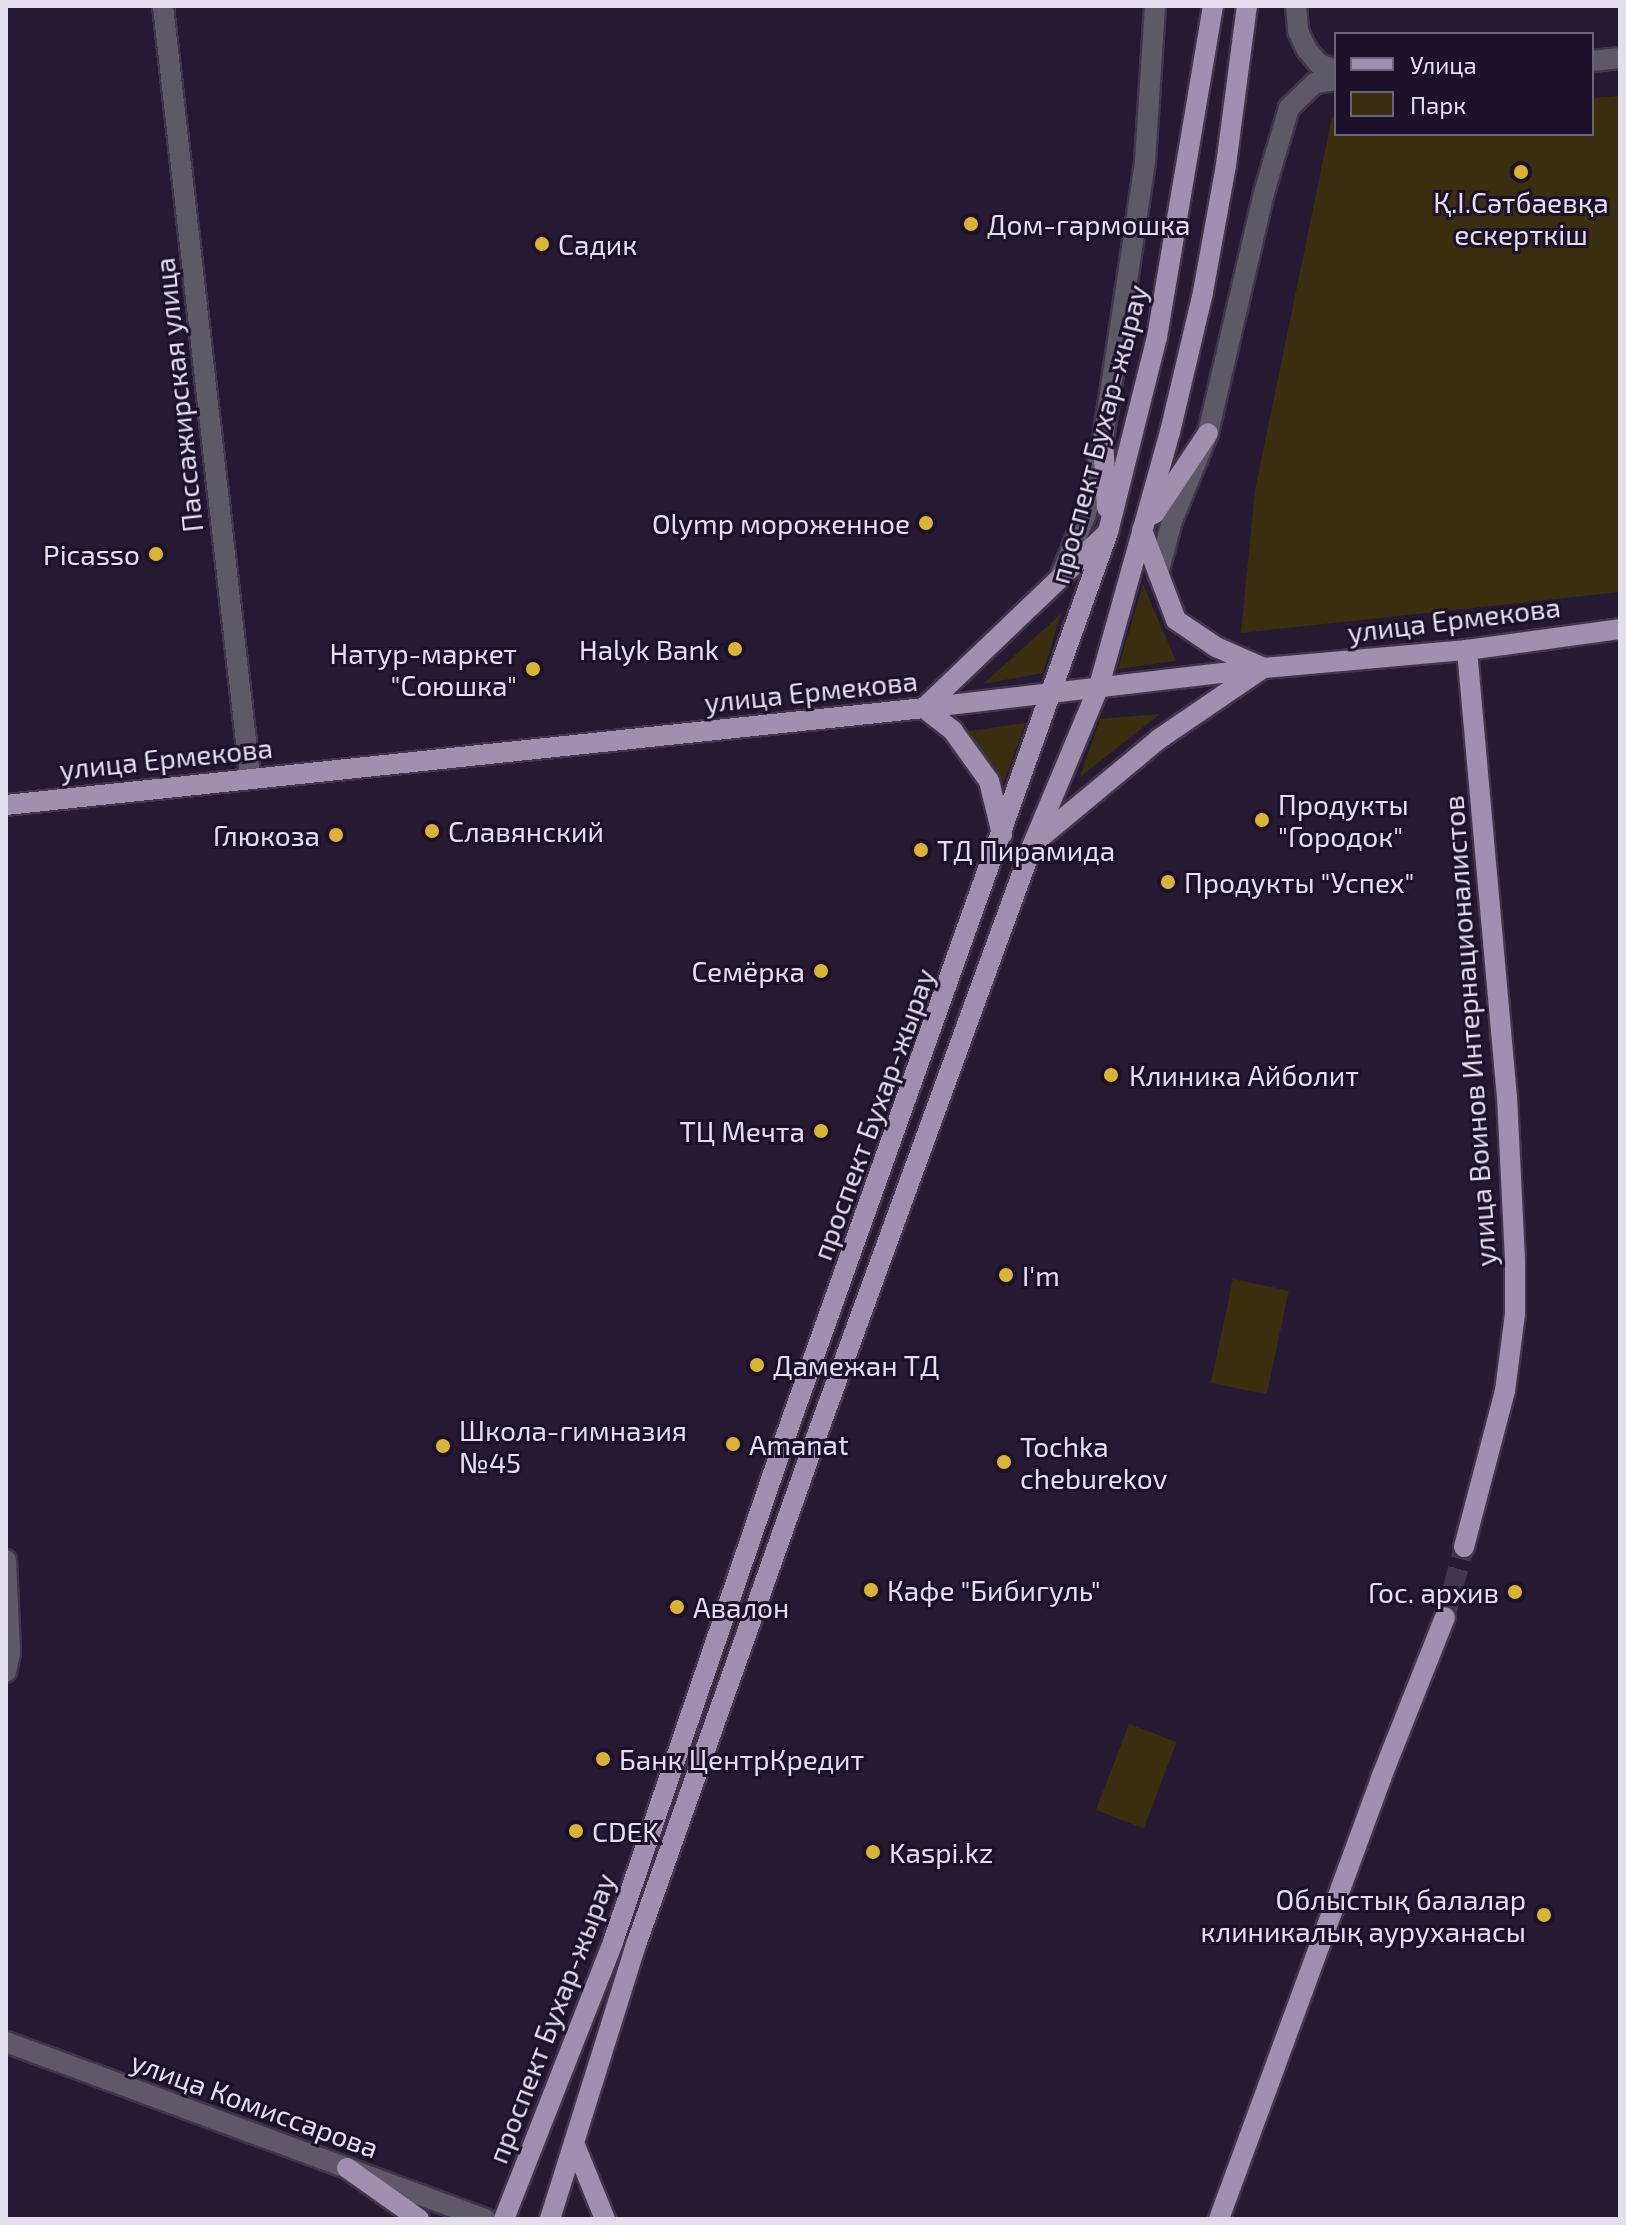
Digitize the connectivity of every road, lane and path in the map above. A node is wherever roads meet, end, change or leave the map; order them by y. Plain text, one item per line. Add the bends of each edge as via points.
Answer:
1 (163, 6) edge
2 (1155, 6) edge
3 (1213, 6) edge
4 (1247, 6) edge
5 (1296, 6) edge
6 (1620, 58) edge
7 (1594, 61) edge
8 (1334, 69) edge
9 (1334, 80) edge
10 (1208, 433) junction
11 (1103, 440) junction
12 (1142, 530) junction
13 (1108, 532) junction
14 (1158, 574) junction
15 (1060, 577) junction
16 (1620, 629) edge
17 (1467, 650) junction
18 (1264, 668) junction
19 (1099, 686) junction
20 (1053, 694) junction
21 (924, 708) junction
22 (250, 777) junction
23 (6, 805) edge
24 (1002, 834) junction
25 (1033, 844) junction
26 (791, 1421) junction
27 (818, 1432) junction
28 (1464, 1547) tunnel mouth
29 (6, 1560) edge
30 (1445, 1617) tunnel mouth
31 (6, 1672) edge
32 (6, 2042) edge
33 (574, 2143) junction
34 (347, 2168) junction
35 (419, 2219) edge
36 (485, 2219) edge
37 (504, 2219) edge
38 (550, 2219) edge
39 (605, 2219) edge
40 (1219, 2219) edge

1 - 22 street, Пассажирская улица
2 - 11 street via 1145,161
3 - 13 main road, проспект Бухар-жырау via 1157,337
4 - 12 main road, проспект Бухар-жырау via 1203,292
5 - 8 street via 1298,31 1307,50 1319,64
6 - 7 street
9 - 10 street via 1315,83 1289,108
10 - 12 main road
10 - 14 street via 1172,521
11 - 13 main road
11 - 15 street via 1086,514
12 - 14 main road
12 - 19 main road, проспект Бухар-жырау
13 - 15 main road
13 - 20 main road, проспект Бухар-жырау
14 - 18 main road via 1176,620 1216,647
15 - 21 main road
16 - 17 main road, улица Ермекова
17 - 18 main road, улица Ермекова
17 - 28 main road, улица Воинов Интернационалистов via 1507,1098 1515,1314 1505,1391
18 - 19 main road, улица Ермекова
18 - 25 main road via 1159,739
19 - 20 main road, улица Ермекова
19 - 25 main road, проспект Бухар-жырау
20 - 21 main road, улица Ермекова
20 - 24 main road, проспект Бухар-жырау
21 - 22 main road, улица Ермекова
21 - 24 main road via 953,731 989,781
22 - 23 main road, улица Ермекова
24 - 26 main road, проспект Бухар-жырау
25 - 27 main road, проспект Бухар-жырау
26 - 27 main road
26 - 37 main road, проспект Бухар-жырау via 613,1942
27 - 33 main road, проспект Бухар-жырау via 637,1942
29 - 31 street
30 - 40 main road
32 - 34 street, улица Комиссарова
33 - 38 main road, проспект Бухар-жырау
33 - 39 main road
34 - 35 main road
34 - 36 street, улица Комиссарова

